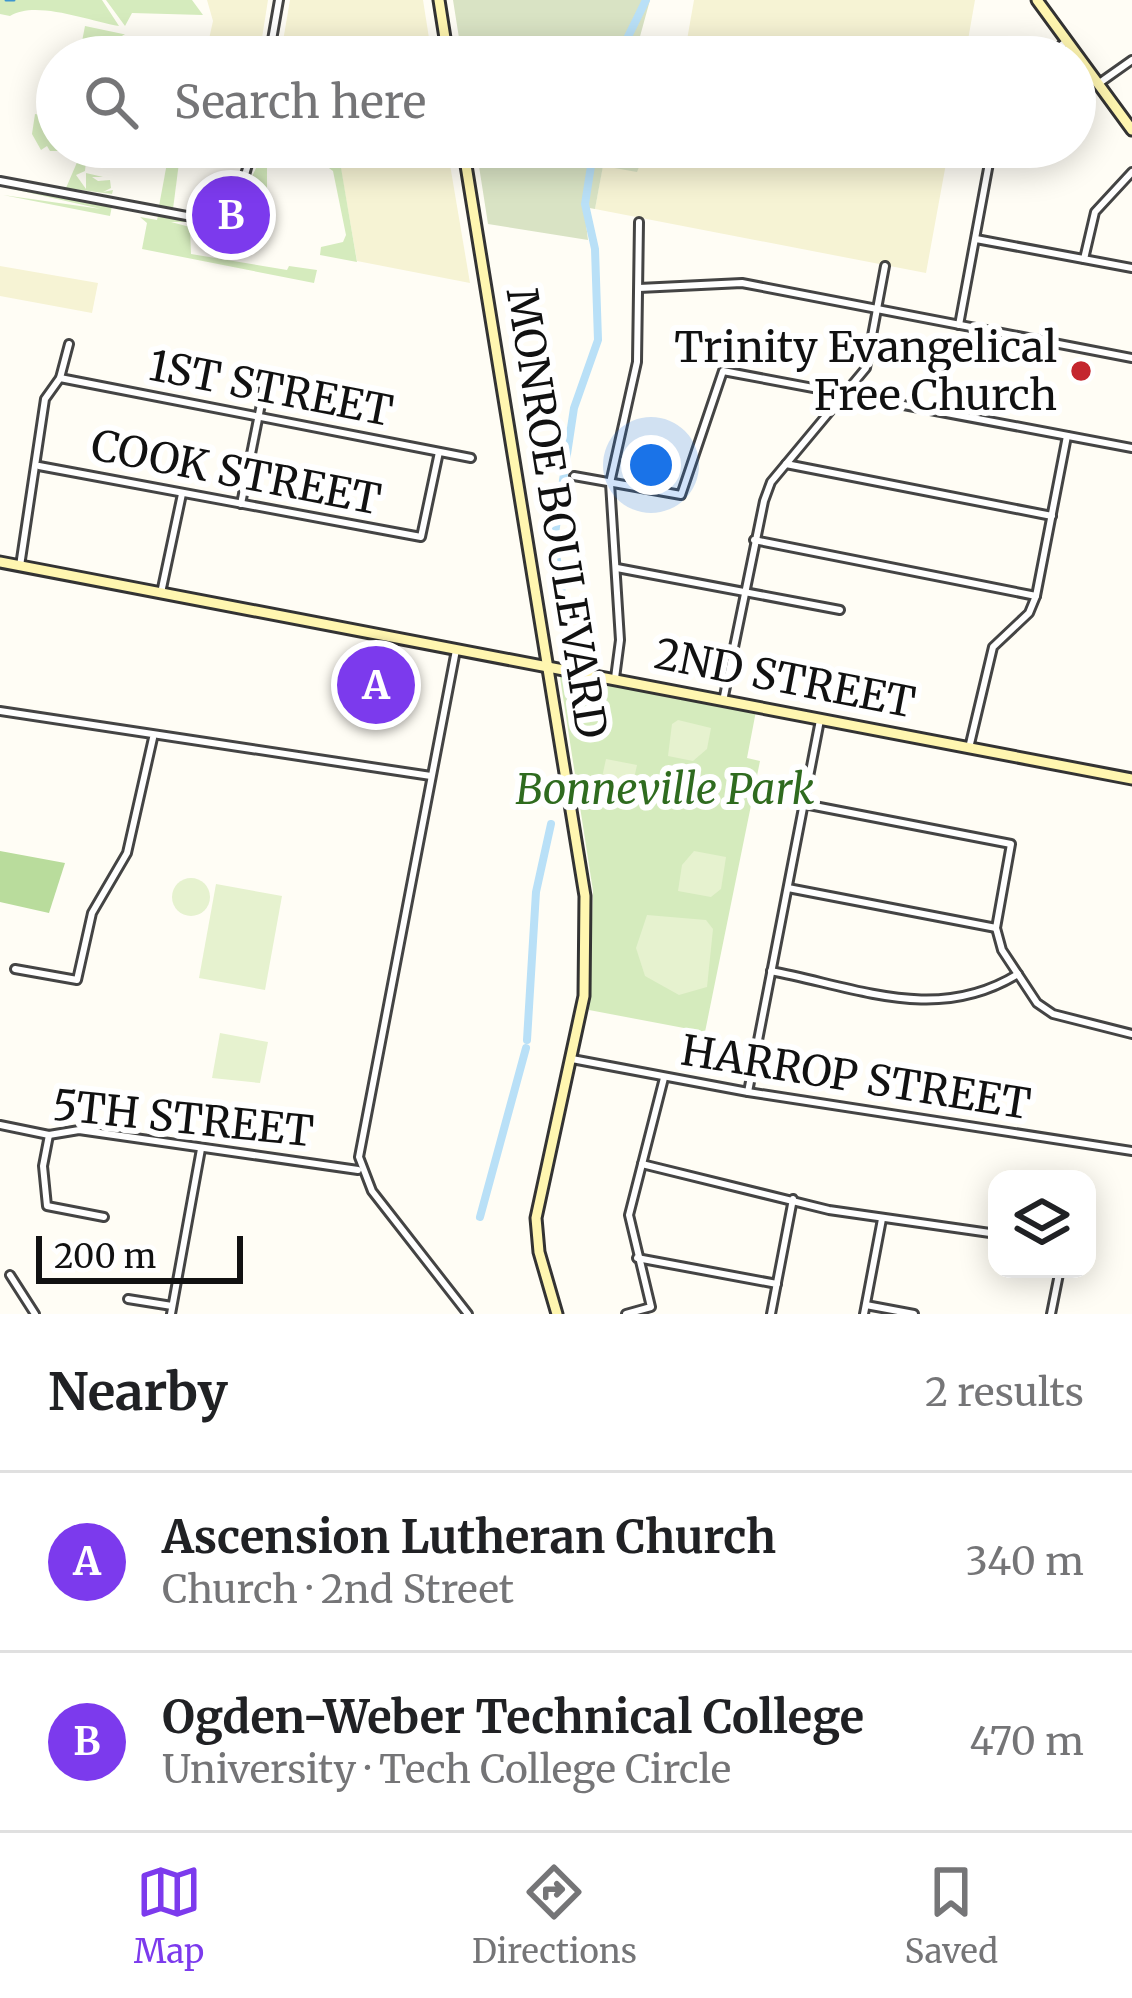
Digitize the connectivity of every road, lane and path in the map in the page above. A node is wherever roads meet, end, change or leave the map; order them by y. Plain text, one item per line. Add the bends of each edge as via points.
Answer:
1 (278, 0) edge
2 (439, 0) edge
3 (1036, 0) edge
4 (272, 36) edge
5 (445, 36) edge
6 (1062, 36) edge
7 (1132, 60) edge
8 (1096, 82) edge
9 (1098, 85) junction
10 (1132, 130) edge
11 (247, 168) edge
12 (467, 168) edge
13 (988, 168) edge
14 (1132, 172) edge
15 (0, 181) edge
16 (639, 222) dead end
17 (976, 239) junction
18 (1084, 260) junction
19 (885, 266) dead end
20 (1132, 268) edge
21 (638, 288) junction
22 (878, 310) junction
23 (958, 326) junction
24 (69, 344) dead end
25 (1132, 358) edge
26 (267, 374) dead end
27 (60, 378) junction
28 (843, 394) junction
29 (260, 416) junction
30 (1067, 436) junction
31 (1132, 448) edge
32 (439, 452) junction
33 (471, 458) dead end
34 (786, 464) junction
35 (39, 466) junction
36 (574, 476) dead end
37 (610, 483) junction
38 (182, 494) junction
39 (241, 504) junction
40 (1052, 516) junction
41 (754, 540) junction
42 (0, 562) edge
43 (20, 566) junction
44 (617, 568) junction
45 (745, 592) junction
46 (161, 593) junction
47 (1036, 596) junction
48 (840, 610) dead end
49 (456, 650) junction
50 (549, 668) junction
51 (615, 678) junction
52 (723, 701) junction
53 (0, 711) edge
54 (820, 720) junction
55 (153, 738) junction
56 (969, 748) junction
57 (431, 776) junction
58 (1132, 779) edge
59 (804, 804) junction
60 (788, 888) junction
61 (996, 928) junction
62 (15, 969) dead end
63 (772, 971) junction
64 (1018, 974) junction
65 (1132, 1034) edge
66 (572, 1059) junction
67 (664, 1078) junction
68 (748, 1092) junction
69 (0, 1125) edge
70 (50, 1135) junction
71 (201, 1149) junction
72 (1132, 1151) edge
73 (642, 1165) junction
74 (359, 1170) junction
75 (793, 1199) junction
76 (104, 1216) dead end
77 (882, 1219) junction
78 (988, 1233) edge
79 (637, 1258) junction
80 (10, 1275) dead end
81 (1058, 1278) edge
82 (777, 1284) junction
83 (128, 1300) dead end
84 (171, 1310) edge
85 (865, 1310) edge
86 (34, 1314) edge
87 (468, 1314) edge
88 (557, 1314) edge
89 (626, 1314) edge
90 (771, 1314) edge
91 (914, 1314) edge
92 (1051, 1314) edge

1 - 4 street
2 - 5 main road
3 - 6 main road
7 - 9 street
8 - 9 main road
9 - 10 main road
11 - 15 street via 239,196 202,217
12 - 50 main road, MONROE BOULEVARD
13 - 17 street
14 - 18 street via 1095,212
16 - 21 street
17 - 18 street
17 - 23 street
18 - 20 street
19 - 22 street
21 - 22 street via 742,284
21 - 37 street via 637,362
22 - 23 street
22 - 28 street via 866,368
23 - 25 street
24 - 27 street
26 - 29 street
27 - 29 street, 1ST STREET
27 - 35 street via 45,399
28 - 30 street
28 - 34 street
28 - 37 street via 724,371 681,495
29 - 32 street, 1ST STREET
29 - 39 street
30 - 31 street
30 - 40 street
32 - 33 street, 1ST STREET
32 - 39 street, COOK STREET via 421,537
34 - 40 street
34 - 41 street via 771,482
35 - 38 street, COOK STREET
35 - 43 street
36 - 37 street
37 - 44 street
38 - 39 street, COOK STREET
38 - 46 street
40 - 47 street
41 - 45 street
41 - 47 street
42 - 43 main road, 2ND STREET
43 - 46 main road, 2ND STREET
44 - 45 street
44 - 51 street
45 - 48 street
45 - 52 street
46 - 49 main road, 2ND STREET
47 - 56 street via 993,646
49 - 50 main road, 2ND STREET
49 - 57 street
50 - 51 main road, 2ND STREET
50 - 66 main road, MONROE BOULEVARD via 587,931
51 - 52 main road, 2ND STREET
52 - 54 main road, 2ND STREET
53 - 55 street
54 - 56 main road, 2ND STREET
54 - 59 street
55 - 57 street
55 - 62 street via 127,853 92,913 77,980
56 - 58 main road, 2ND STREET
57 - 74 street
59 - 60 street
59 - 61 street via 1011,844
60 - 61 street
60 - 63 street
61 - 64 street
63 - 64 street via 930,1002 988,992
63 - 68 street
64 - 65 street via 1053,1014
66 - 67 street, HARROP STREET
66 - 88 main road, MONROE BOULEVARD via 536,1218
67 - 68 street, HARROP STREET
67 - 73 street
68 - 72 street, HARROP STREET
69 - 70 street, 5TH STREET
70 - 71 street, 5TH STREET via 79,1130
70 - 76 street via 47,1207
71 - 74 street, 5TH STREET
71 - 84 street
73 - 75 street
73 - 79 street via 629,1215
74 - 87 street
75 - 77 street
75 - 82 street
77 - 78 street
77 - 85 street
79 - 82 street
79 - 89 street via 651,1307
80 - 86 street
81 - 92 street
82 - 90 street
83 - 84 street
85 - 91 street

